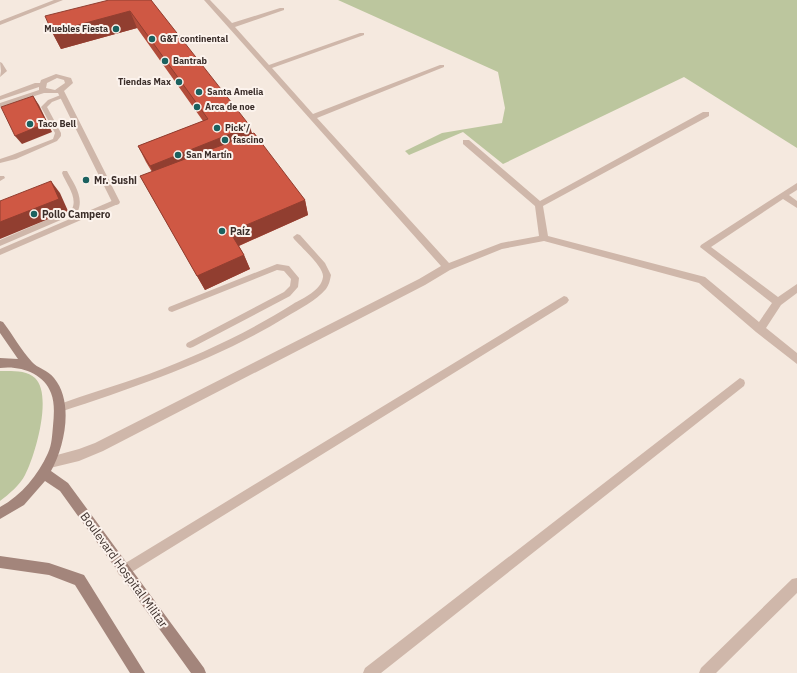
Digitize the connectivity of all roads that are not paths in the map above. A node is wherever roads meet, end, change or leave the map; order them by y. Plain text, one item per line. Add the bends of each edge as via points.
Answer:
1 (60, 0) edge
2 (207, 0) edge
3 (282, 9) dead end
4 (0, 23) edge
5 (230, 26) junction
6 (362, 34) dead end
7 (0, 64) edge
8 (442, 66) dead end
9 (267, 68) junction
10 (0, 75) edge
11 (43, 87) junction
12 (62, 93) junction
13 (0, 98) edge
14 (0, 105) edge
15 (706, 114) dead end
16 (312, 117) junction
17 (466, 142) dead end
18 (0, 160) edge
19 (64, 173) dead end
20 (797, 186) edge
21 (783, 195) junction
22 (116, 202) joint
23 (539, 205) junction
24 (797, 205) edge
25 (297, 237) dead end
26 (544, 238) junction
27 (0, 243) edge
28 (0, 252) edge
29 (447, 267) junction
30 (797, 288) edge
31 (564, 300) dead end
32 (778, 302) junction
33 (172, 309) dead end
34 (0, 325) edge
35 (760, 329) junction
36 (190, 345) dead end
37 (797, 359) edge
38 (1, 361) edge
39 (29, 367) junction
40 (740, 383) dead end
41 (60, 408) junction
42 (47, 467) junction
43 (0, 513) edge
44 (0, 562) edge
45 (123, 571) junction
46 (797, 584) edge
47 (138, 673) edge
48 (199, 673) edge
49 (370, 673) edge
50 (706, 673) edge

1 - 4 street
2 - 5 street
3 - 5 street
5 - 9 street
6 - 9 street
7 - 10 lane via 4,71
8 - 16 street
9 - 16 street
11 - 12 street via 51,92
11 - 12 street via 52,78 64,77 69,83
11 - 13 street
11 - 14 street
12 - 18 lane via 44,107 58,133 55,140 14,158
12 - 22 street
15 - 23 street
16 - 29 street
17 - 23 street
19 - 27 lane via 77,199 78,207
20 - 21 street
21 - 24 street
21 - 32 street via 704,247
22 - 28 lane
23 - 26 street
25 - 41 lane via 322,265 327,275 325,285 317,293 271,322 219,349 135,383
26 - 29 street via 501,246
26 - 35 street via 702,280
29 - 42 street via 99,447
30 - 32 street
31 - 45 street
32 - 35 street
33 - 36 lane via 277,267 286,268 295,278 294,287 287,294
34 - 39 main road
35 - 37 street
38 - 39 main road
39 - 41 main road via 51,381
40 - 49 street
41 - 42 main road via 57,442
42 - 43 main road via 28,494
42 - 45 main road, Boulevard Hospital Militar
44 - 47 main road via 49,569 79,580
45 - 48 main road, Boulevard Hospital Militar
46 - 50 street

